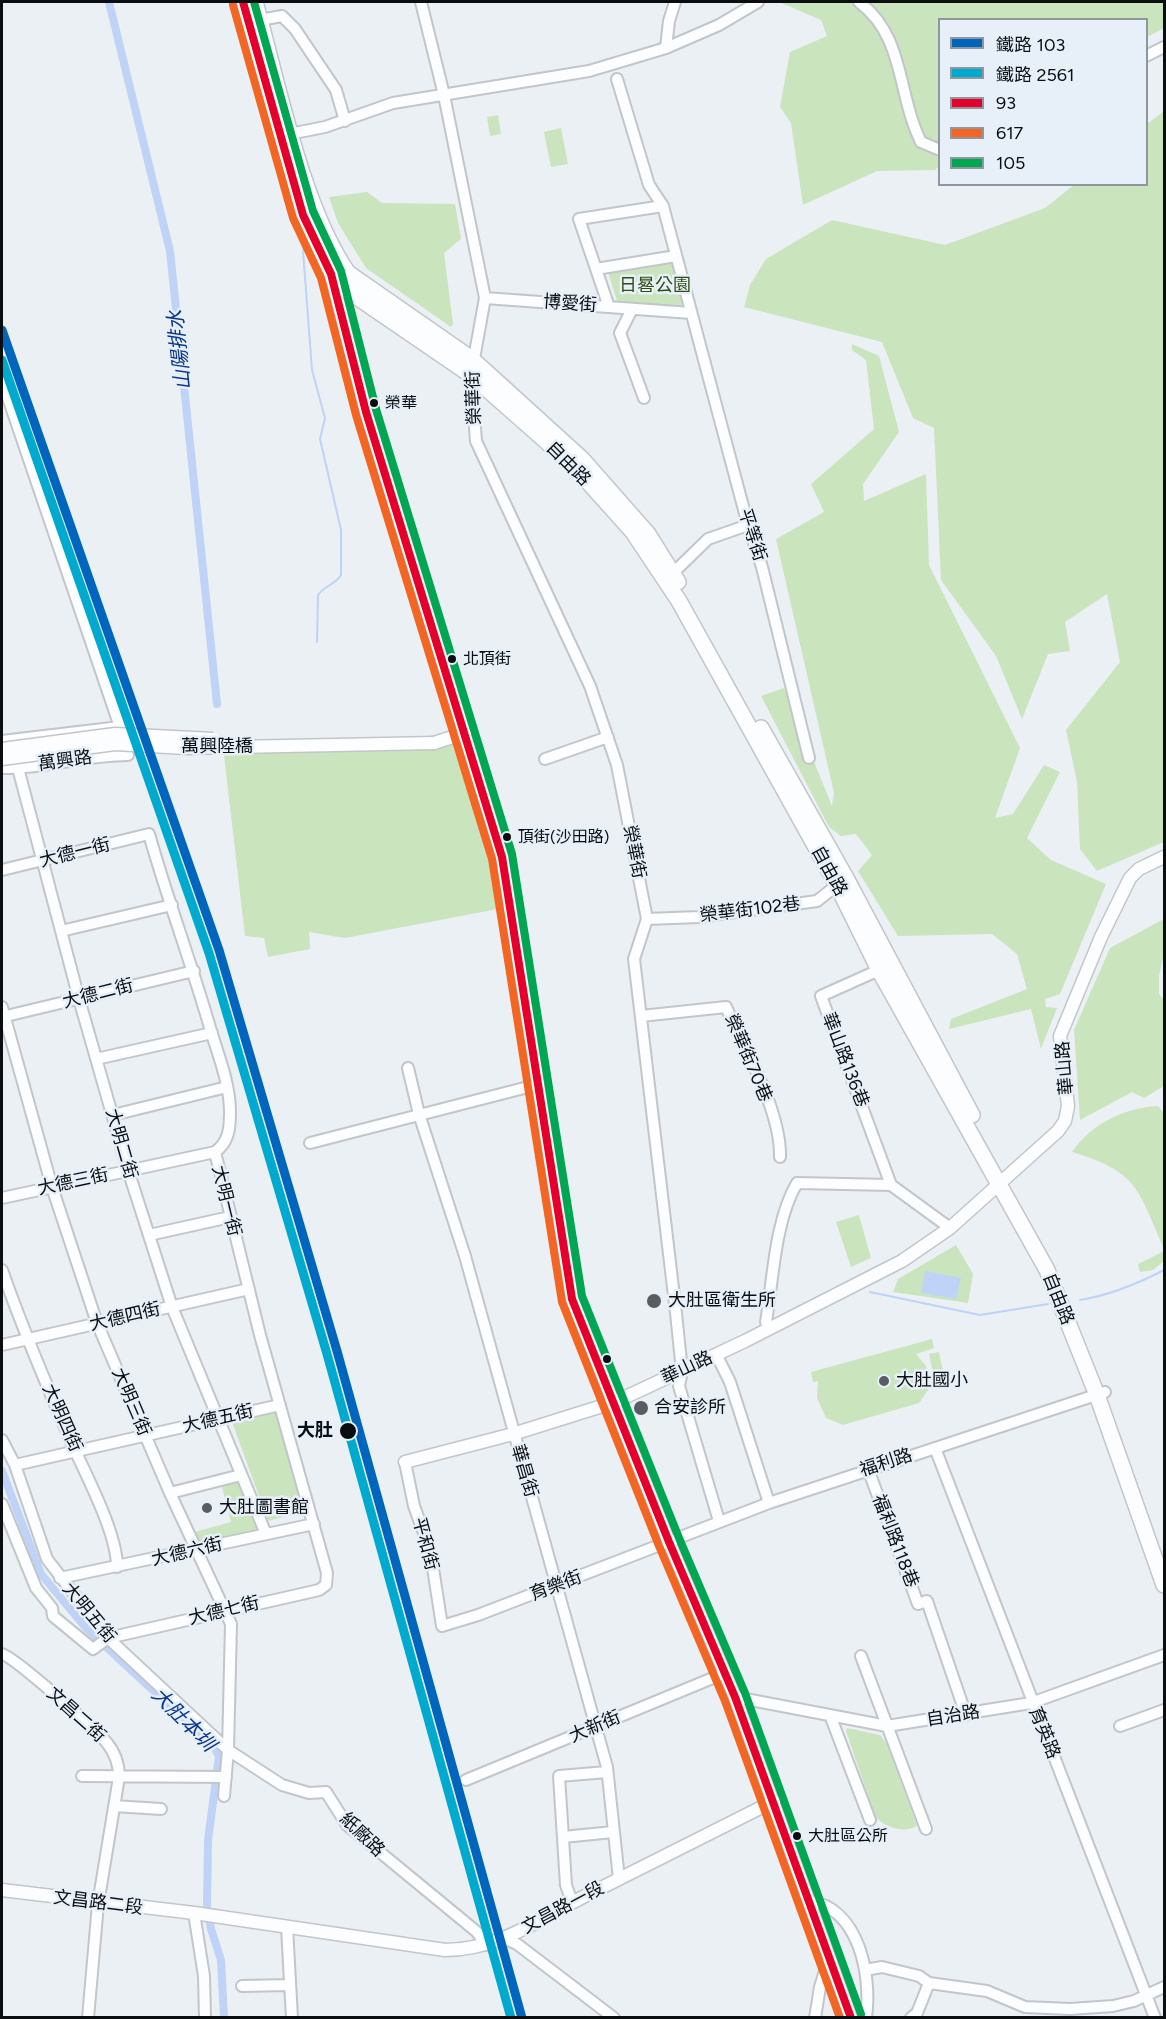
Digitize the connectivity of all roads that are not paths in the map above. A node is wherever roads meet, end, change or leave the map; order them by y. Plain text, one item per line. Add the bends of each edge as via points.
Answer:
1 (243, 2) edge
2 (255, 2) edge
3 (421, 2) edge
4 (675, 2) edge
5 (758, 2) edge
6 (859, 2) edge
7 (260, 20) junction
8 (1164, 47) edge
9 (666, 48) junction
10 (1148, 55) edge
11 (617, 79) dead end
12 (444, 95) junction
13 (345, 121) junction
14 (286, 134) junction
15 (938, 150) edge
16 (663, 206) junction
17 (676, 256) junction
18 (337, 257) junction
19 (596, 269) junction
20 (331, 274) junction
21 (485, 298) junction
22 (609, 307) junction
23 (632, 309) junction
24 (691, 313) junction
25 (472, 367) junction
26 (2, 380) edge
27 (644, 398) dead end
28 (589, 474) junction
29 (748, 525) junction
30 (673, 573) junction
31 (87, 729) junction
32 (465, 733) junction
33 (608, 737) junction
34 (15, 740) junction
35 (433, 740) junction
36 (2, 741) edge
37 (2, 749) edge
38 (128, 755) dead end
39 (91, 757) junction
40 (809, 758) dead end
41 (2, 759) edge
42 (545, 759) dead end
43 (2, 768) edge
44 (18, 768) junction
45 (149, 834) joint
46 (1164, 858) edge
47 (42, 861) junction
48 (2, 870) edge
49 (842, 882) junction
50 (172, 905) junction
51 (647, 919) junction
52 (61, 931) junction
53 (194, 970) junction
54 (879, 970) junction
55 (79, 999) junction
56 (2, 1013) edge
57 (641, 1016) junction
58 (212, 1033) junction
59 (96, 1059) junction
60 (408, 1068) dead end
61 (536, 1085) junction
62 (227, 1087) junction
63 (419, 1114) junction
64 (113, 1115) junction
65 (310, 1143) dead end
66 (215, 1152) junction
67 (780, 1157) dead end
68 (128, 1170) junction
69 (1002, 1181) junction
70 (891, 1185) junction
71 (52, 1186) junction
72 (2, 1198) edge
73 (230, 1217) junction
74 (950, 1228) junction
75 (149, 1235) junction
76 (2, 1270) edge
77 (249, 1289) junction
78 (172, 1307) junction
79 (766, 1322) dead end
80 (98, 1323) junction
81 (27, 1340) junction
82 (2, 1345) edge
83 (716, 1354) junction
84 (682, 1371) junction
85 (1101, 1394) junction
86 (615, 1402) junction
87 (280, 1405) junction
88 (220, 1418) junction
89 (513, 1434) junction
90 (145, 1437) junction
91 (2, 1440) edge
92 (935, 1448) junction
93 (76, 1451) junction
94 (405, 1462) joint
95 (15, 1465) junction
96 (868, 1468) junction
97 (241, 1475) junction
98 (170, 1493) junction
99 (769, 1503) junction
100 (2, 1504) edge
101 (719, 1521) junction
102 (314, 1524) junction
103 (266, 1534) junction
104 (669, 1542) junction
105 (195, 1549) junction
106 (1164, 1557) edge
107 (117, 1567) junction
108 (327, 1573) joint
109 (60, 1578) junction
110 (1164, 1585) edge
111 (556, 1586) junction
112 (225, 1610) junction
113 (442, 1626) joint
114 (108, 1638) junction
115 (2, 1654) edge
116 (1164, 1655) edge
117 (861, 1656) dead end
118 (725, 1673) junction
119 (735, 1697) junction
120 (1031, 1703) junction
121 (1164, 1710) edge
122 (830, 1715) junction
123 (966, 1715) junction
124 (887, 1726) junction
125 (1120, 1726) dead end
126 (595, 1727) junction
127 (228, 1750) junction
128 (607, 1772) junction
129 (82, 1776) dead end
130 (119, 1777) junction
131 (226, 1777) junction
132 (466, 1780) dead end
133 (224, 1796) dead end
134 (774, 1802) junction
135 (114, 1806) junction
136 (160, 1809) dead end
137 (870, 1820) dead end
138 (926, 1828) dead end
139 (613, 1832) junction
140 (563, 1837) junction
141 (619, 1879) junction
142 (2, 1890) edge
143 (809, 1900) junction
144 (572, 1902) junction
145 (98, 1904) junction
146 (194, 1913) junction
147 (287, 1927) junction
148 (505, 1939) junction
149 (486, 1945) junction
150 (829, 1958) junction
151 (865, 1970) junction
152 (929, 1983) junction
153 (290, 1985) junction
154 (242, 1986) dead end
155 (1164, 1987) edge
156 (1146, 1996) junction
157 (1025, 2012) edge
158 (88, 2018) edge
159 (205, 2018) edge
160 (292, 2018) edge
161 (614, 2018) edge
162 (815, 2018) edge
163 (851, 2018) edge
164 (866, 2018) edge
165 (911, 2018) edge
166 (1155, 2018) edge

1 - 14 main road
2 - 7 main road
3 - 12 street
4 - 9 street
5 - 9 street via 719,25
6 - 15 street via 888,33 921,142
7 - 13 street via 282,16 295,29 336,90
7 - 14 main road
8 - 10 street
9 - 12 street via 589,71
11 - 16 street, 平等街 via 649,185
12 - 13 street via 393,103
12 - 21 street
13 - 14 street
14 - 18 main road, 自由路
14 - 20 main road via 303,215
16 - 17 street, 平等街
16 - 19 street via 579,219
17 - 19 street
17 - 24 street, 平等街
18 - 20 street
18 - 25 main road, 自由路 via 361,284
19 - 22 street
20 - 25 main road, 自由路 via 356,296
20 - 32 street via 366,412
21 - 22 street, 博愛街
21 - 25 street, 榮華街
22 - 23 street, 博愛街
23 - 24 street, 博愛街
23 - 27 street via 620,333
24 - 29 street, 平等街
25 - 28 main road, 自由路
25 - 33 street, 榮華街 via 476,441 590,686
26 - 31 street, 萬興路 via 120,727
28 - 30 main road, 自由路 via 648,534
28 - 49 main road, 自由路 via 679,601
29 - 30 street via 708,539
29 - 40 street, 平等街
30 - 49 main road, 自由路
31 - 34 street, 萬興路
31 - 39 street
32 - 35 street
32 - 61 street via 502,857
33 - 42 street
33 - 51 street, 榮華街
34 - 36 street, 萬興路
34 - 44 street, 大明二街
35 - 37 street, 萬興陸橋, bridge via 198,739 115,734
35 - 41 street, 萬興陸橋, bridge via 186,748 115,744
38 - 39 street, 萬興路
39 - 44 street, 萬興路
43 - 44 street, 萬興路
44 - 47 street, 大明二街
45 - 47 street, 大德一街
45 - 50 street, 大明一街
46 - 69 street, 華山路 via 1139,869 1130,878 1060,1036 1068,1106 1065,1120 1058,1131
47 - 48 street, 大德一街
47 - 52 street, 大明二街
49 - 51 street, 榮華街102巷 via 817,901
49 - 54 main road, 自由路
49 - 69 main road, 自由路
50 - 52 street
50 - 53 street, 大明一街
51 - 57 street, 榮華街 via 634,959
52 - 55 street, 大明二街
53 - 55 street, 大德二街
53 - 58 street, 大明一街
54 - 69 main road, 自由路
54 - 70 street, 華山路136巷 via 821,996
55 - 56 street, 大德二街
55 - 59 street, 大明二街
56 - 71 street, 大明三街
57 - 67 street, 榮華街70巷 via 726,1007 770,1111
57 - 84 street, 榮華街
58 - 59 street
58 - 62 street, 大明一街
59 - 64 street, 大明二街
60 - 63 street, 華昌街
61 - 63 street
61 - 86 street via 572,1299
62 - 64 street
62 - 66 street, 大明一街 via 227,1140
63 - 65 street
63 - 89 street, 華昌街 via 465,1256
64 - 68 street, 大明二街
66 - 68 street, 大德三街
66 - 73 street, 大明一街
68 - 71 street, 大德三街
68 - 75 street, 大明二街
69 - 74 street, 華山路
69 - 85 main road, 自由路 via 1047,1270
70 - 74 street
70 - 79 street via 797,1183 783,1220
71 - 72 street, 大德三街
71 - 80 street, 大明三街
73 - 75 street
73 - 77 street, 大明一街
74 - 83 street, 華山路 via 902,1262
75 - 78 street, 大明二街
76 - 81 street, 大明四街
77 - 78 street, 大德四街
77 - 87 street, 大明一街
78 - 80 street, 大德四街
78 - 88 street, 大明二街
80 - 81 street, 大德四街
80 - 90 street, 大明三街
81 - 82 street, 大德四街
81 - 93 street, 大明四街
83 - 84 street, 華山路
83 - 99 street via 730,1382
84 - 86 street, 華山路
84 - 101 street, 榮華街 via 679,1386
85 - 92 street, 福利路
85 - 106 main road, 自由路
85 - 110 main road, 自由路
86 - 89 street, 華山路
86 - 104 street
87 - 88 street, 大德五街
87 - 102 street, 大明一街
88 - 90 street, 大德五街
88 - 97 street, 大明二街
89 - 94 street, 華山路
89 - 111 street, 華昌街
90 - 93 street, 大德五街
90 - 98 street, 大明三街
91 - 95 street, 大明五街
92 - 96 street, 福利路
92 - 120 street, 育英路
93 - 95 street, 大德五街
93 - 107 street, 大明四街 via 117,1553
94 - 113 street, 平和街 via 414,1506 430,1549
95 - 109 street, 大明五街 via 47,1559
96 - 99 street, 福利路
96 - 123 street, 福利路118巷 via 918,1604 927,1601
97 - 98 street
97 - 103 street, 大明二街
98 - 105 street, 大明三街
99 - 101 street, 福利路
100 - 114 street via 36,1588 52,1608 53,1616 93,1649
101 - 104 street, 福利路
102 - 103 street, 大德六街
102 - 108 street, 大明一街
103 - 105 street, 大德六街
104 - 111 street, 育樂街
104 - 118 street
105 - 107 street, 大德六街
105 - 112 street, 大明三街
107 - 109 street, 大德六街
108 - 112 street, 大德七街 via 326,1585 319,1590
109 - 114 street, 大明五街
111 - 113 street, 育樂街
111 - 126 street, 華昌街
112 - 114 street, 大德七街
112 - 127 street, 大明三街 via 231,1624
114 - 127 street, 大明五街
115 - 130 street, 文昌二街 via 107,1743 118,1762
116 - 120 street, 自治路
117 - 124 street
118 - 119 street
118 - 126 street, 大新街
119 - 122 street, 自治路
119 - 134 street
120 - 123 street, 自治路
120 - 156 street, 育英路
121 - 125 street
122 - 124 street, 自治路
122 - 137 street
123 - 124 street, 自治路
124 - 138 street
126 - 128 street, 華昌街
126 - 132 street, 大新街
127 - 131 street, 大明三街
127 - 149 street, 紙廠路 via 282,1785 326,1792 347,1826 477,1932
128 - 139 street, 華昌街
128 - 140 street via 559,1776
129 - 130 street
130 - 131 street
130 - 135 street, 文昌二街
131 - 133 street, 大明三街
134 - 141 street, 文昌路一段
134 - 143 street
135 - 136 street
135 - 145 street, 文昌二街
139 - 140 street
139 - 141 street, 華昌街
140 - 144 street via 566,1885
141 - 144 street, 文昌路一段
142 - 145 street, 文昌路二段
143 - 150 street
143 - 151 street via 825,1903 844,1919 854,1934
144 - 148 street, 文昌路一段
145 - 146 street, 文昌路二段
145 - 158 street, 文昌二街
146 - 147 street, 文昌路一段
146 - 159 street via 204,1976
147 - 149 street, 文昌路一段 via 445,1950
147 - 153 street
148 - 149 street, 文昌路一段
148 - 161 street
150 - 162 street via 819,1987
150 - 163 street
151 - 152 street via 882,1967 919,1976
151 - 164 street
152 - 157 street via 987,1991
152 - 165 street via 917,2013
153 - 154 street
153 - 160 street
155 - 156 street
156 - 157 street via 1113,2006
156 - 166 street, 育英路

